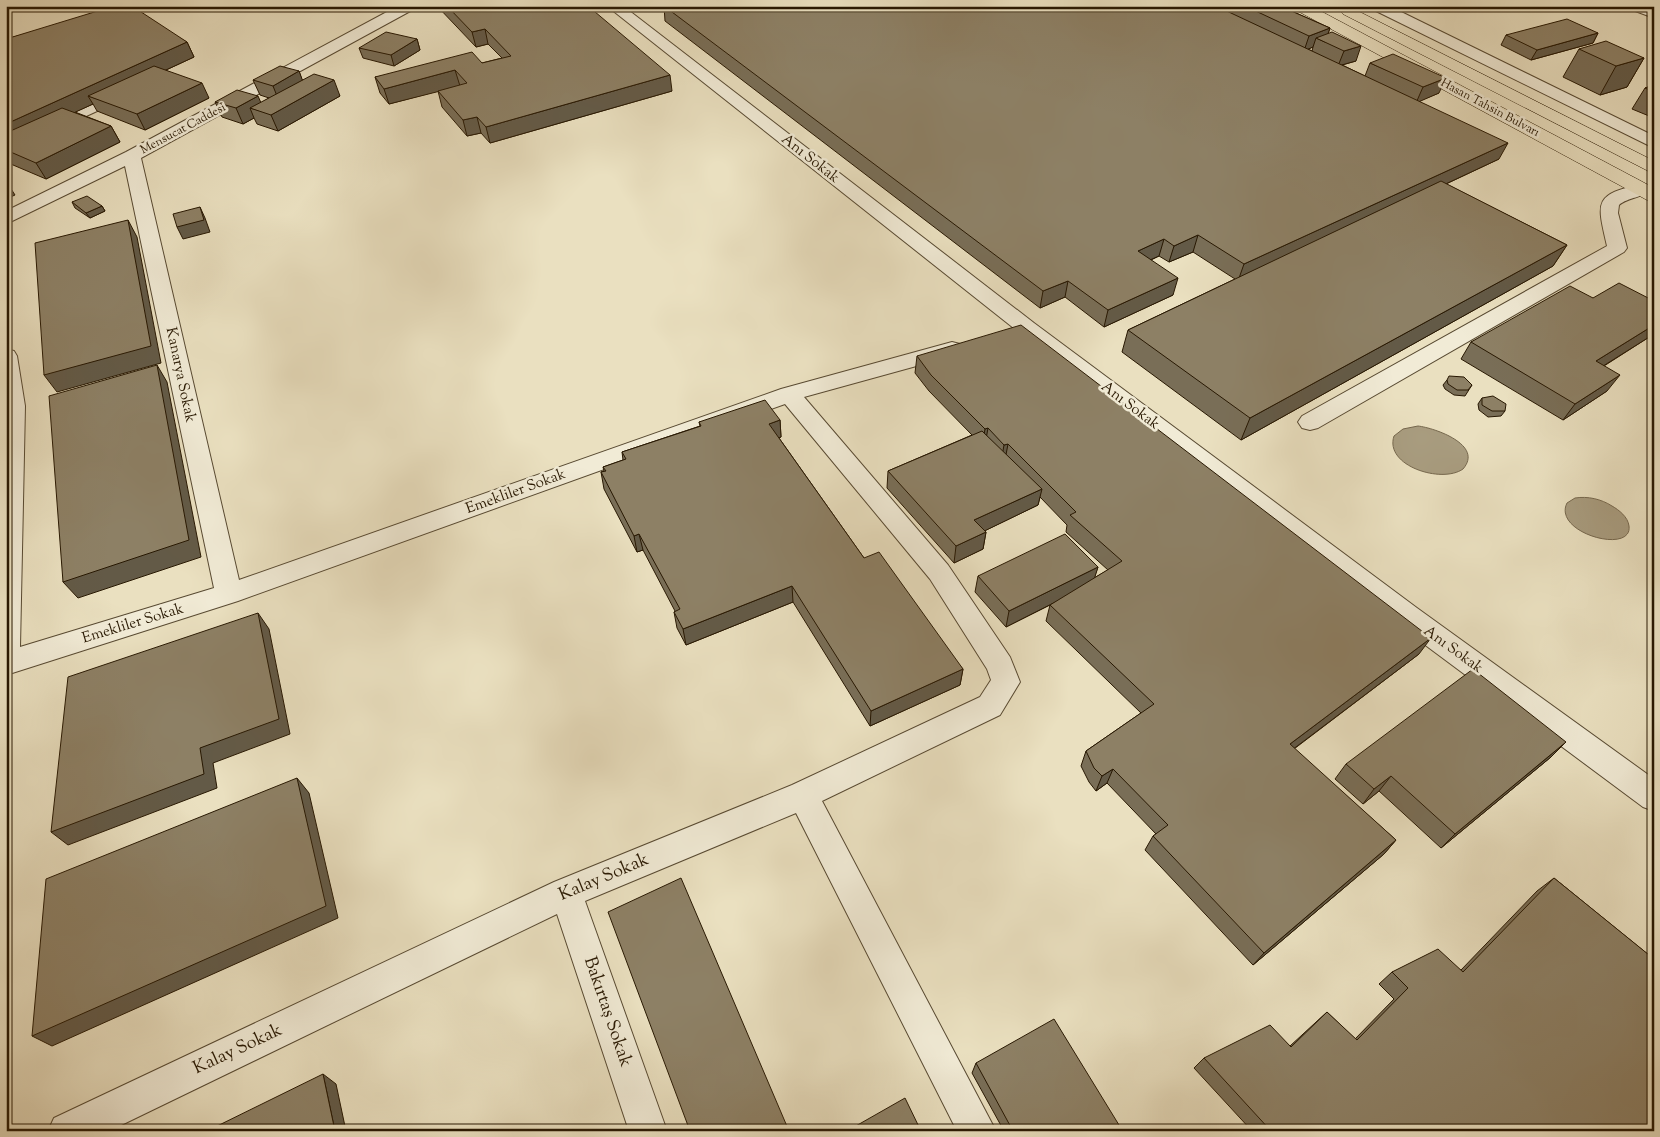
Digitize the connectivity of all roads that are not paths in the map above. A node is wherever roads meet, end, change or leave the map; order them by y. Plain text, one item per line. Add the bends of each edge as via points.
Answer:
1 (410, 6) edge
2 (614, 6) edge
3 (1300, 6) edge
4 (1339, 6) edge
5 (1377, 6) edge
6 (1635, 6) edge
7 (1654, 14) edge
8 (147, 82) edge
9 (1654, 143) edge
10 (6, 148) edge
11 (132, 156) junction
12 (1654, 168) edge
13 (1647, 192) edge
14 (6, 218) edge
15 (1027, 328) junction
16 (998, 336) edge
17 (970, 344) edge
18 (6, 356) edge
19 (789, 394) junction
20 (1310, 422) dead end
21 (229, 594) junction
22 (6, 654) edge
23 (6, 663) edge
24 (803, 795) junction
25 (1654, 797) edge
26 (566, 893) junction
27 (67, 1131) edge
28 (648, 1131) edge
29 (977, 1131) edge

1 - 11 street, Mensucat Caddesi
2 - 15 street, Anı Sokak
3 - 13 main road, Hasan Tahsin Bulvarı
4 - 12 main road, Hasan Tahsin Bulvarı
5 - 9 street
6 - 7 street
8 - 10 street
11 - 14 street, Mensucat Caddesi
11 - 21 street, Kanarya Sokak
13 - 20 street via 1617,197 1610,203 1609,213 1617,248
15 - 16 street
15 - 25 street, Anı Sokak via 1407,616
17 - 19 street, Emekliler Sokak
18 - 22 street via 14,406
19 - 21 street, Emekliler Sokak
19 - 24 street, Kalay Sokak via 939,572 1000,665 1006,682 990,706
21 - 23 street, Emekliler Sokak
24 - 26 street, Kalay Sokak
24 - 29 street
26 - 27 street, Kalay Sokak
26 - 28 street, Bakırtaş Sokak

